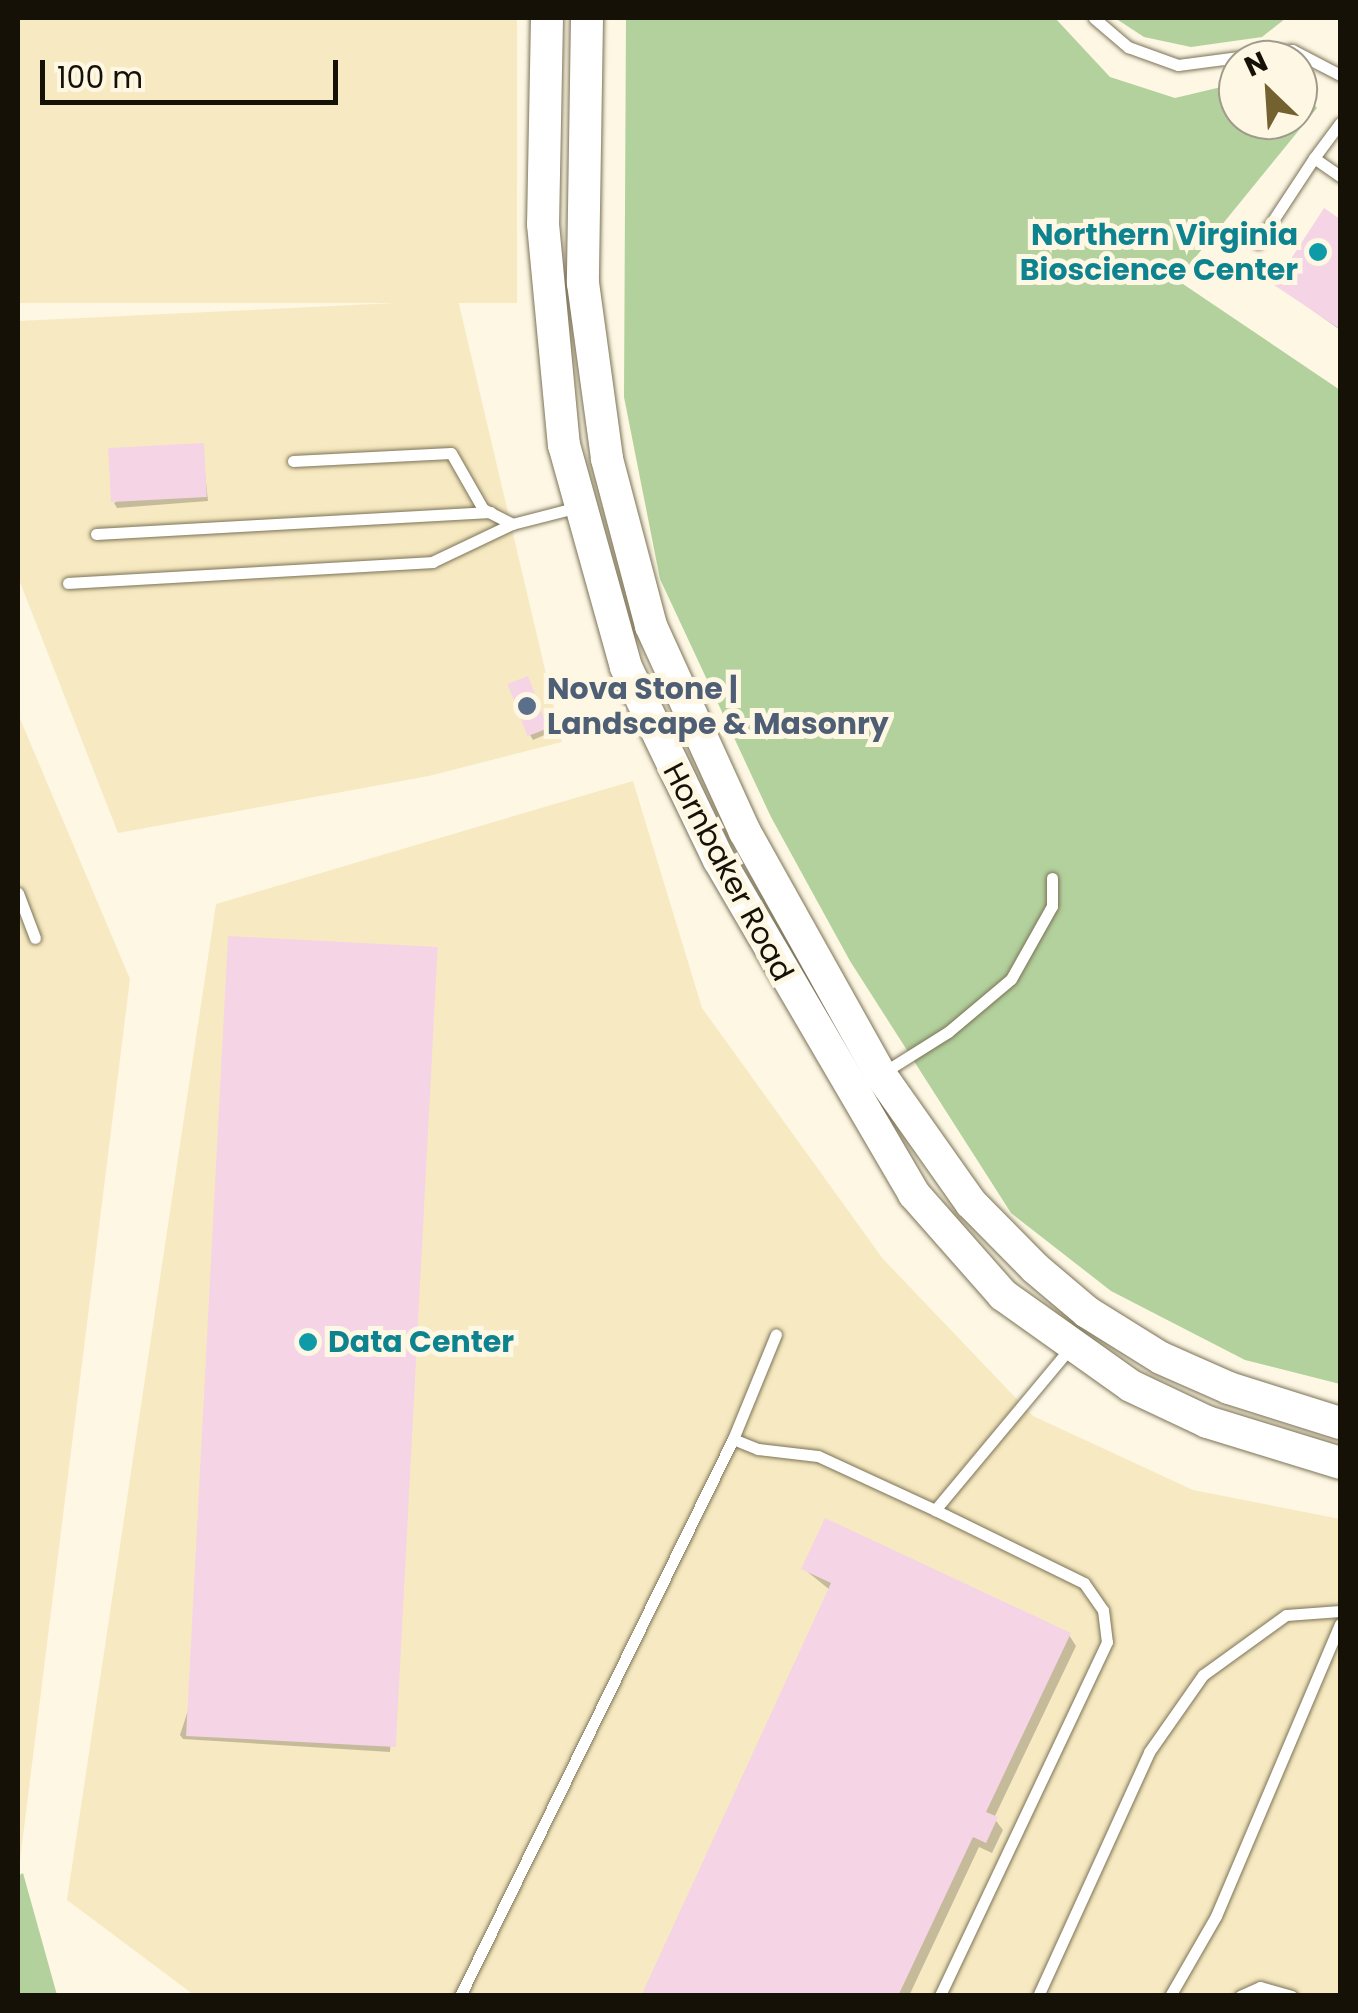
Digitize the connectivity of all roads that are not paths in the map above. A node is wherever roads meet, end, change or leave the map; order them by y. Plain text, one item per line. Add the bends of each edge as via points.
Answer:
1 (547, 18) edge
2 (587, 18) edge
3 (1094, 18) edge
4 (1340, 75) edge
5 (1340, 123) edge
6 (1314, 158) junction
7 (1340, 176) edge
8 (1258, 244) dead end
9 (293, 461) dead end
10 (578, 507) junction
11 (490, 512) junction
12 (512, 524) junction
13 (96, 534) dead end
14 (68, 583) dead end
15 (1052, 878) dead end
16 (18, 893) edge
17 (36, 938) dead end
18 (880, 1074) junction
19 (852, 1091) junction
20 (776, 1334) dead end
21 (1070, 1348) junction
22 (1340, 1422) edge
23 (733, 1439) junction
24 (1340, 1463) edge
25 (935, 1510) junction
26 (1340, 1611) edge
27 (1340, 1624) edge
28 (460, 1996) edge
29 (940, 1996) edge
30 (1038, 1996) edge
31 (1170, 1996) edge
32 (1240, 1996) edge
33 (1292, 1996) edge

1 - 10 main road, Hornbaker Road via 547,319
2 - 18 main road, Hornbaker Road via 584,283 592,380 632,562 691,726
3 - 4 lane via 1128,47 1178,65 1292,50
5 - 6 lane
6 - 7 lane
6 - 8 lane
9 - 11 lane via 450,452
10 - 12 lane
10 - 19 main road, Hornbaker Road via 626,667 677,783
11 - 12 lane
11 - 13 lane
12 - 14 lane via 432,562
15 - 18 lane via 1052,906 1011,979 948,1032
16 - 17 lane
18 - 19 lane
18 - 22 main road, Hornbaker Road via 970,1202 1076,1304 1174,1364
19 - 21 main road, Hornbaker Road via 914,1194 957,1247 1003,1296
20 - 23 lane
21 - 24 main road, Hornbaker Road via 1206,1422
21 - 25 lane
23 - 25 lane via 818,1456
23 - 28 lane
25 - 29 lane via 1084,1583 1103,1610 1106,1642
26 - 30 lane via 1286,1615 1203,1674 1150,1752
27 - 31 lane via 1216,1916
32 - 33 lane via 1260,1987

